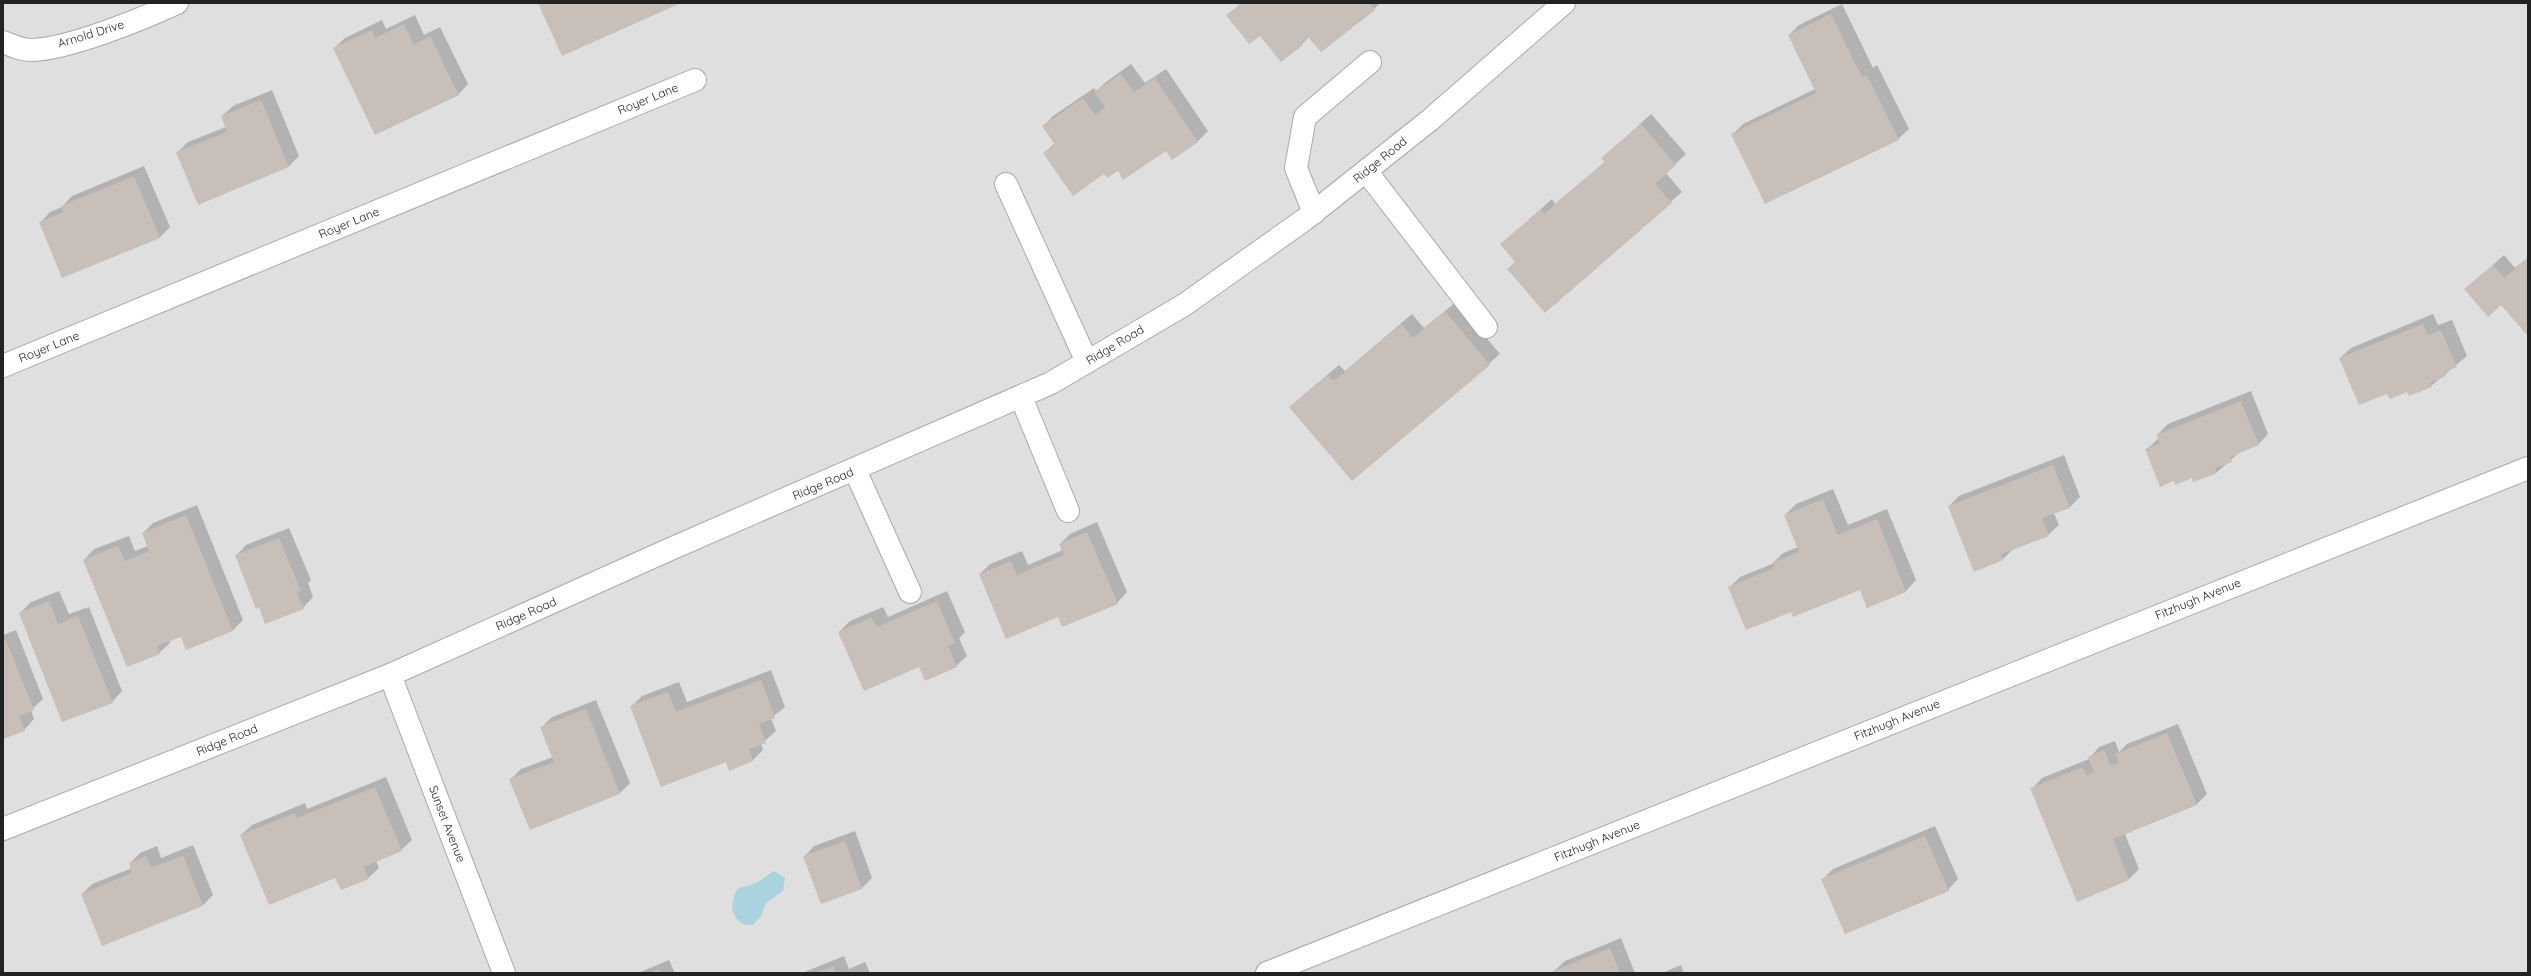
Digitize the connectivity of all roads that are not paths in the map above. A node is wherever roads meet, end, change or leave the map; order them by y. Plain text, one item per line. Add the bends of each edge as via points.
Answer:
1 (177, 3) edge
2 (1564, 3) edge
3 (3, 42) edge
4 (1370, 62) dead end
5 (695, 80) dead end
6 (1366, 171) junction
7 (1006, 184) dead end
8 (1314, 212) junction
9 (1486, 327) dead end
10 (1087, 362) junction
11 (3, 366) edge
12 (1021, 396) junction
13 (2528, 468) edge
14 (855, 470) junction
15 (1068, 511) dead end
16 (910, 592) dead end
17 (390, 675) junction
18 (3, 829) edge
19 (504, 973) edge
20 (1267, 973) edge

1 - 3 street, Arnold Drive via 147,16 45,48 17,49
2 - 6 street, Ridge Road via 1430,120
4 - 8 street via 1305,117 1296,168
5 - 11 street, Royer Lane
6 - 8 street, Ridge Road
6 - 9 street
7 - 10 street
8 - 10 street, Ridge Road via 1184,305
10 - 12 street, Ridge Road via 1051,383
12 - 14 street, Ridge Road
12 - 15 street
13 - 20 street, Fitzhugh Avenue
14 - 16 street
14 - 17 street, Ridge Road via 666,551
17 - 18 street, Ridge Road
17 - 19 street, Sunset Avenue

